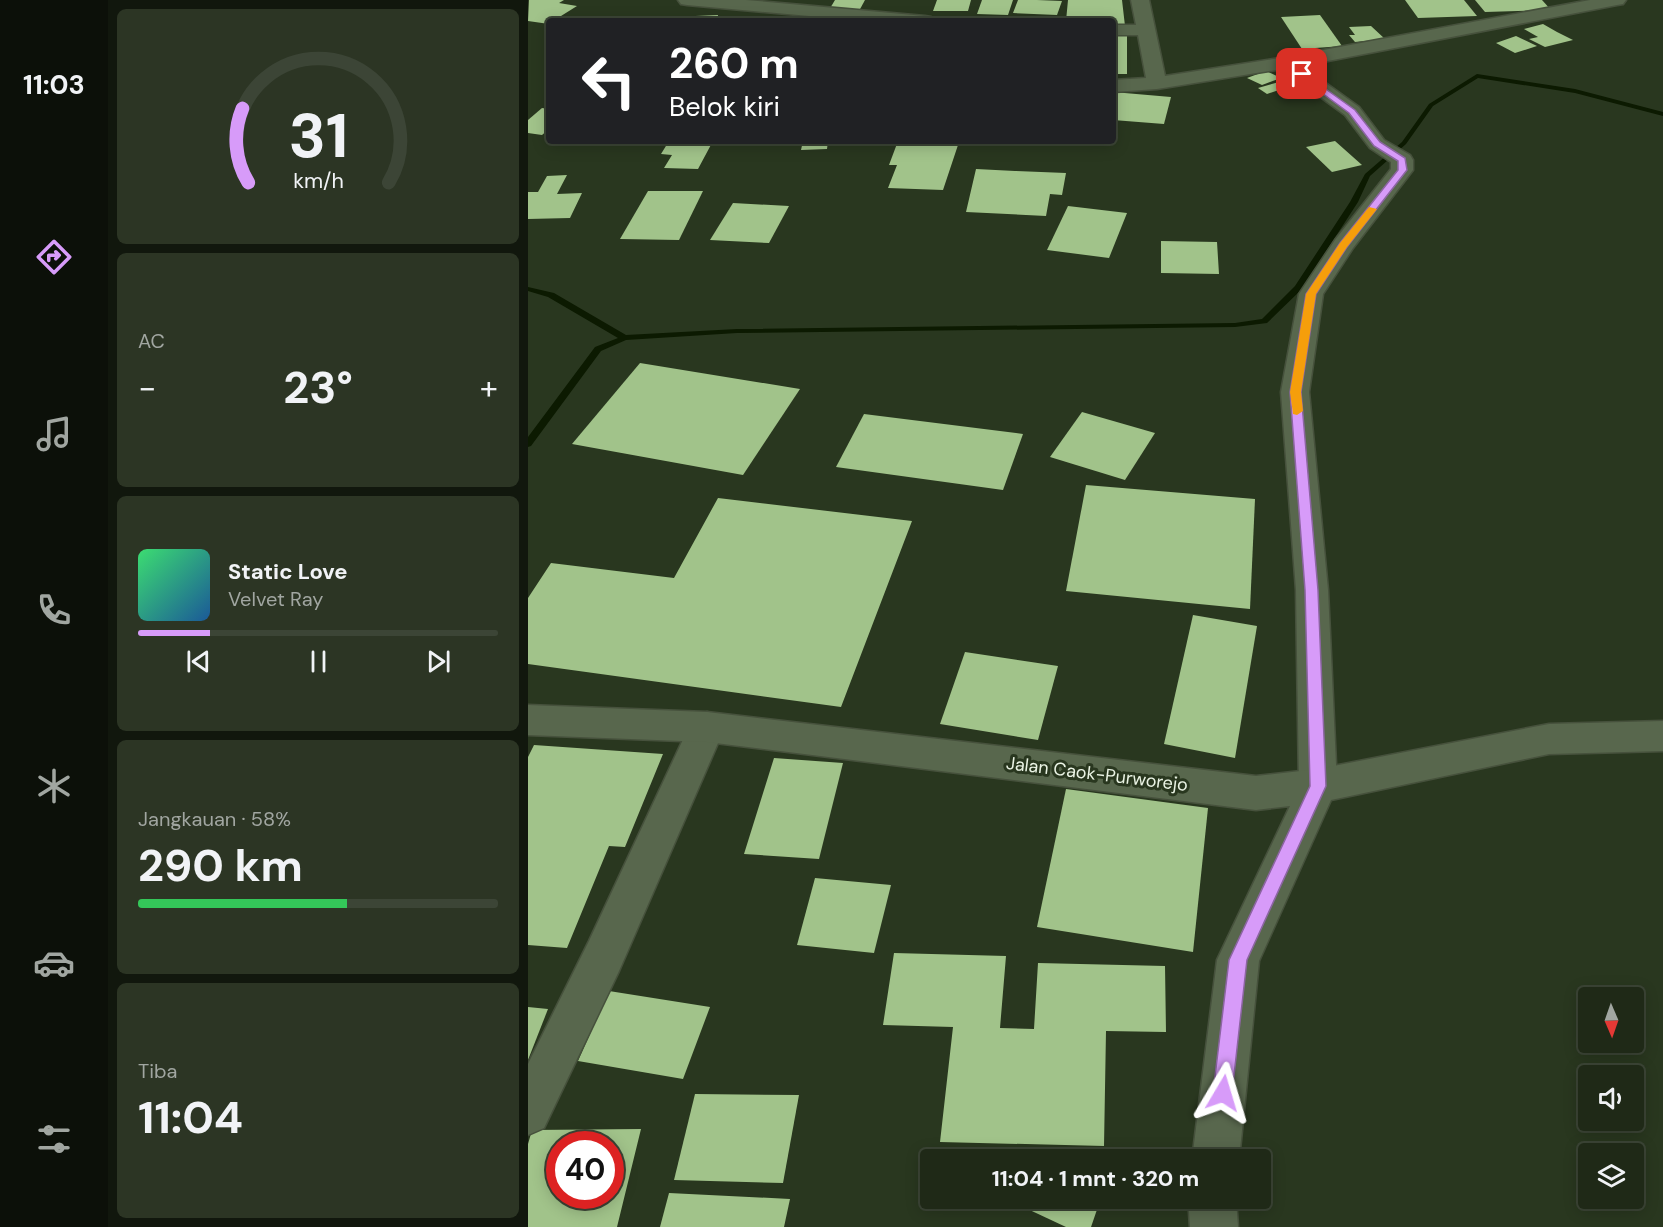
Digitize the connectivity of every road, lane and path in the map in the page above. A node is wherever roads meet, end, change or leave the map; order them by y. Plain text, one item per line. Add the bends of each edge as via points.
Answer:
1 (687, 0) edge
2 (1140, 0) edge
3 (1617, 0) edge
4 (774, 5) edge
5 (897, 18) edge
6 (1116, 30) edge
7 (1145, 30) junction
8 (1286, 63) junction
9 (1157, 83) junction
10 (1116, 86) edge
11 (528, 720) edge
12 (707, 727) junction
13 (1663, 736) edge
14 (1318, 786) junction
15 (528, 1112) edge
16 (1216, 1149) edge
17 (1213, 1209) edge
18 (1214, 1227) edge

1 - 4 street
2 - 7 street
3 - 8 street
4 - 5 street
6 - 7 street
7 - 9 street
8 - 9 street
8 - 14 street via 1352,111 1377,144 1402,160 1402,170 1343,245 1311,294 1295,392 1312,590
9 - 10 street
11 - 12 street, Jalan Caok-Purworejo
12 - 14 street, Jalan Caok-Purworejo via 1256,794
12 - 15 street via 604,956
13 - 14 street, Jalan Caok-Purworejo via 1549,739
14 - 16 street via 1238,960
17 - 18 street

